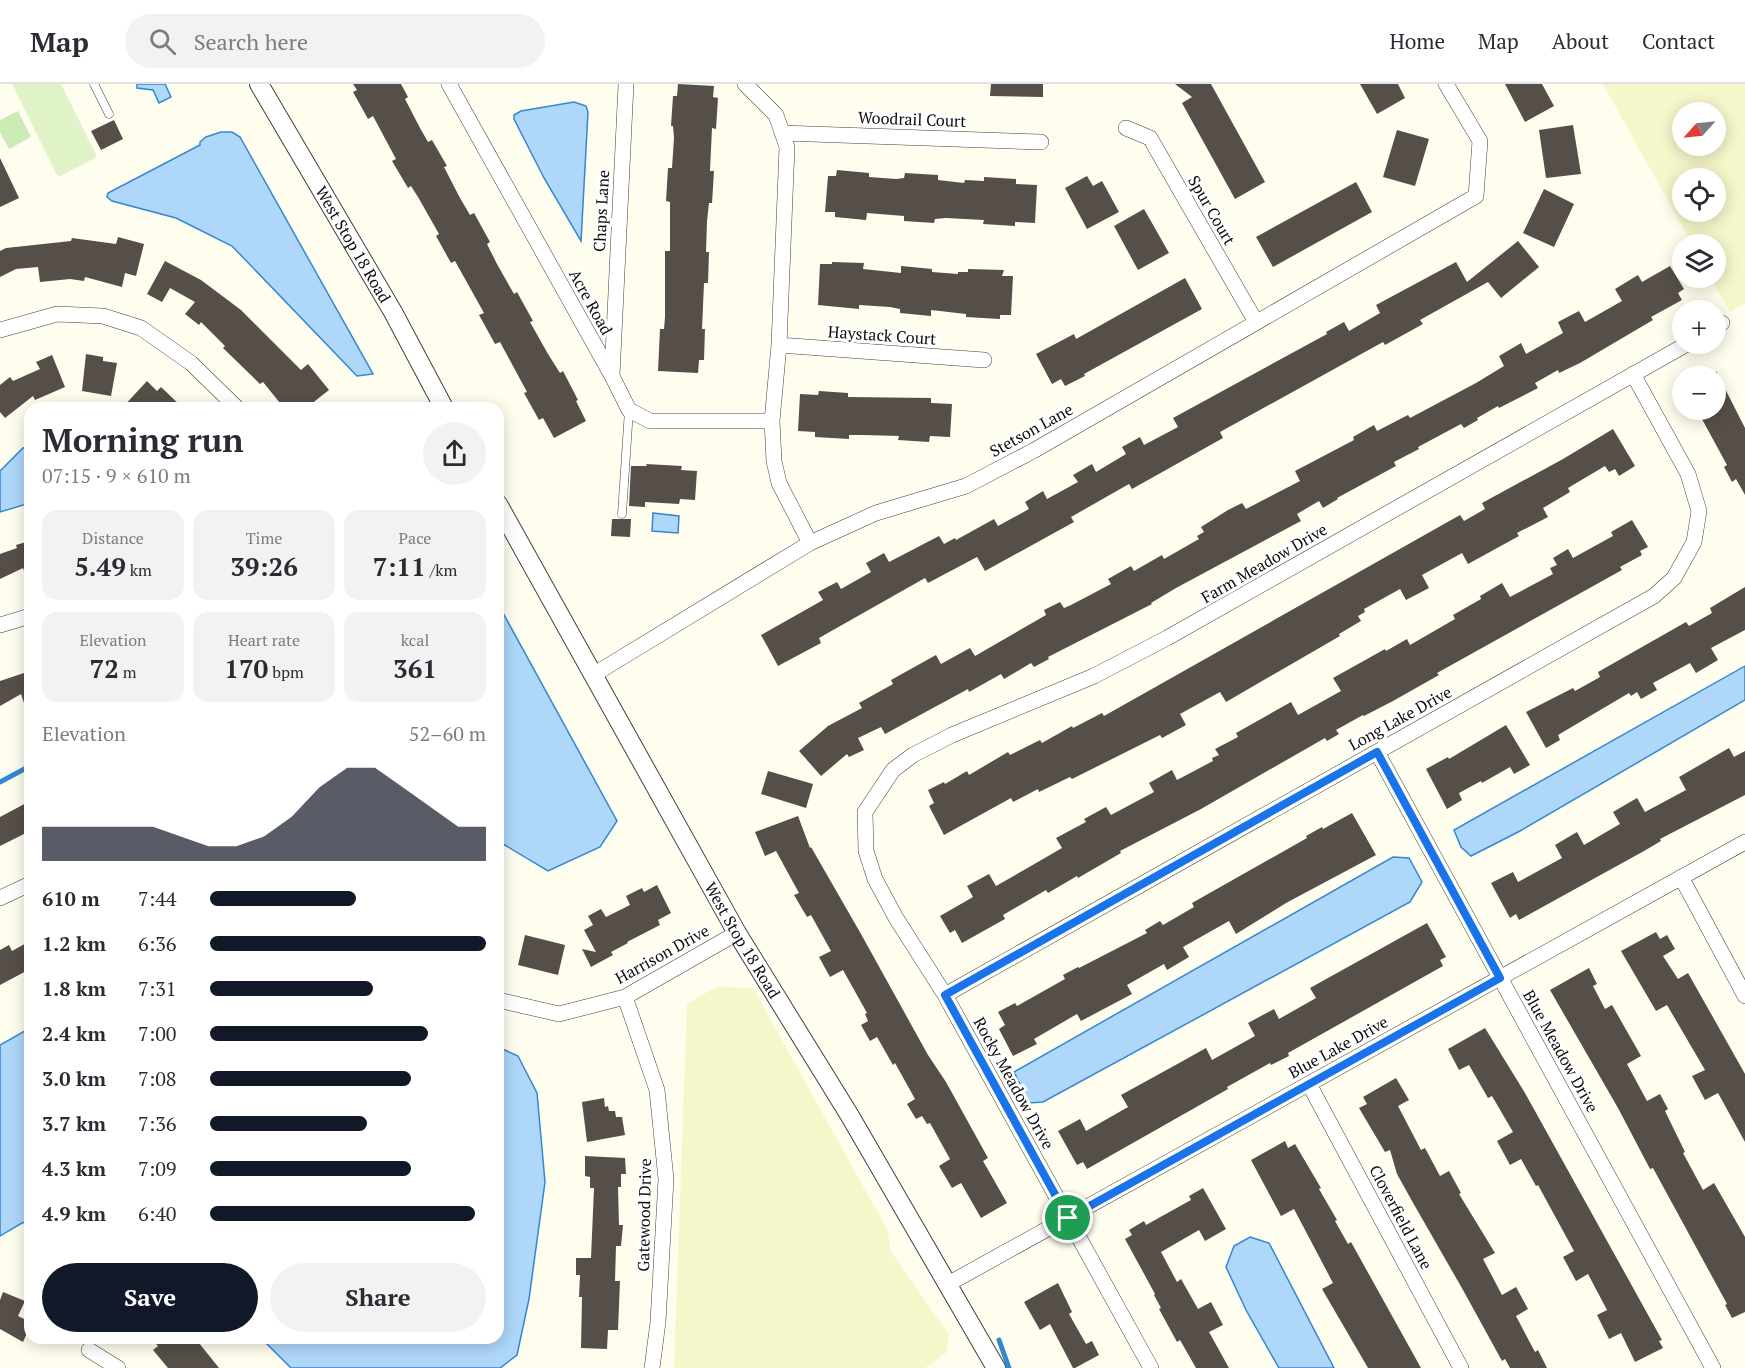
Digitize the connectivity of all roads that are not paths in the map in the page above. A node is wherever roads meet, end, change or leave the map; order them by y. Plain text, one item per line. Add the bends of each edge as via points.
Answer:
1 (94, 84) edge
2 (259, 84) edge
3 (450, 84) edge
4 (626, 84) edge
5 (745, 84) edge
6 (1446, 84) edge
7 (109, 114) dead end
8 (1126, 128) dead end
9 (782, 133) junction
10 (1041, 142) dead end
11 (1256, 322) junction
12 (0, 330) edge
13 (779, 345) junction
14 (1672, 352) edge
15 (984, 360) dead end
16 (1633, 374) junction
17 (612, 376) junction
18 (231, 402) edge
19 (439, 402) edge
20 (629, 411) junction
21 (772, 421) junction
22 (622, 514) dead end
23 (504, 515) edge
24 (810, 543) junction
25 (24, 618) edge
26 (0, 625) edge
27 (593, 675) junction
28 (1377, 752) junction
29 (865, 812) joint
30 (1745, 842) edge
31 (1681, 877) junction
32 (24, 887) edge
33 (0, 898) edge
34 (737, 933) junction
35 (1500, 978) junction
36 (945, 995) junction
37 (625, 996) junction
38 (1745, 996) edge
39 (504, 1001) edge
40 (1309, 1084) junction
41 (1068, 1218) junction
42 (948, 1284) junction
43 (89, 1350) dead end
44 (118, 1368) edge
45 (652, 1368) edge
46 (996, 1368) edge
47 (1151, 1368) edge
48 (1461, 1368) edge
49 (1713, 1368) edge

1 - 7 lane
2 - 19 street, West Stop 18 Road via 393,312
3 - 17 street, Acre Road
4 - 17 street, Chaps Lane
5 - 9 street via 776,115
6 - 11 street, Stetson Lane via 1480,141 1476,196
8 - 11 street, Spur Court via 1150,138
9 - 10 street, Woodrail Court
9 - 13 street via 787,147
11 - 24 street, Stetson Lane via 966,486 876,513
12 - 18 street via 57,314 103,316 141,328 191,363
13 - 15 street, Haystack Court
13 - 21 street
14 - 16 street, Farm Meadow Drive
16 - 28 street, Long Lake Drive via 1688,474 1699,511 1694,542 1674,578 1654,596
16 - 29 street, Farm Meadow Drive via 1167,638 1094,676 952,735 914,755 893,770
17 - 20 street, Acre Road
20 - 21 street via 650,421
20 - 22 lane
21 - 24 street via 779,483
23 - 27 street, West Stop 18 Road
24 - 27 street, Stetson Lane
25 - 26 street
27 - 34 street, West Stop 18 Road
28 - 35 street, Blue Meadow Drive
28 - 36 street, Long Lake Drive
29 - 36 street, Rocky Meadow Drive via 866,851 875,879
30 - 31 street, Blue Lake Drive
31 - 35 street, Blue Lake Drive
31 - 38 street
32 - 33 street
34 - 37 street, Harrison Drive
34 - 42 street, West Stop 18 Road
35 - 40 street, Blue Lake Drive
35 - 49 street, Blue Meadow Drive
36 - 41 street, Rocky Meadow Drive
37 - 39 street, Harrison Drive via 559,1014
37 - 45 street, Gatewood Drive via 657,1090 666,1179
40 - 41 street, Blue Lake Drive
40 - 48 street, Cloverfield Lane
41 - 42 street, Blue Lake Drive
41 - 47 street, Rocky Meadow Drive
42 - 46 street, West Stop 18 Road
43 - 44 street

